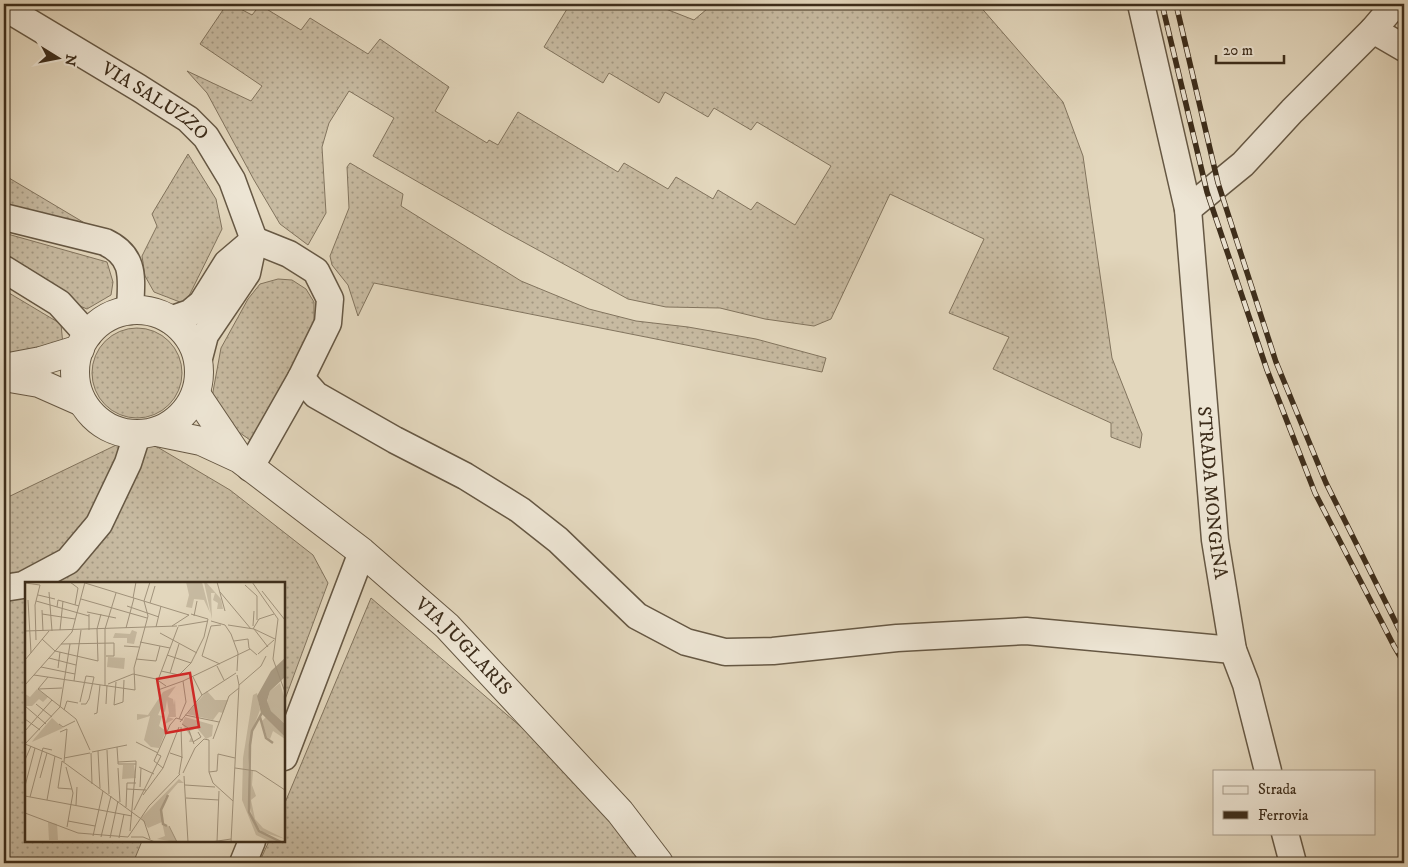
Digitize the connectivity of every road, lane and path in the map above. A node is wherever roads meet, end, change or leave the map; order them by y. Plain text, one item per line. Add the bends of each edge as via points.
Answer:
1 (1141, 4) edge
2 (1395, 4) edge
3 (4, 7) edge
4 (1373, 30) junction
5 (1404, 48) edge
6 (1188, 209) junction
7 (4, 217) edge
8 (254, 240) junction
9 (4, 269) edge
10 (130, 311) junction
11 (170, 320) junction
12 (84, 342) junction
13 (198, 362) junction
14 (4, 368) edge
15 (4, 377) edge
16 (301, 378) junction
17 (196, 394) junction
18 (82, 402) junction
19 (147, 433) junction
20 (245, 464) junction
21 (362, 552) junction
22 (29, 582) edge
23 (25, 584) edge
24 (4, 588) edge
25 (1233, 650) junction
26 (285, 754) edge
27 (1268, 770) edge
28 (1285, 834) edge
29 (252, 842) edge
30 (243, 863) edge
31 (660, 863) edge
32 (1293, 863) edge

1 - 6 street, STRADA MONGINA
2 - 4 street
3 - 8 street, VIA SALUZZO via 188,118 206,137 232,180
4 - 5 street
4 - 6 street via 1243,164
6 - 25 street, STRADA MONGINA via 1215,540
7 - 10 street via 105,242 117,248 130,264
8 - 11 street via 227,263 202,303 190,313
8 - 13 street via 247,273 205,336
8 - 16 street via 289,254 316,271 330,299 328,323
9 - 12 street via 58,303
10 - 11 street via 156,313
10 - 12 street via 114,314 99,323
11 - 13 street via 184,331
12 - 14 street via 41,361
12 - 18 street via 75,368
13 - 17 street
15 - 18 street via 39,383
16 - 20 street
16 - 25 street via 316,396 465,476 520,510 558,540 637,616 686,642 724,652 773,651 897,638 1026,631
17 - 19 street via 188,409 173,424
17 - 20 street, VIA JUGLARIS
18 - 19 street via 95,419 109,428 122,433
19 - 20 street, VIA JUGLARIS via 201,441
19 - 22 street via 128,463 98,524 68,561
20 - 21 street, VIA JUGLARIS
21 - 26 street
21 - 31 street, VIA JUGLARIS via 447,626 620,812
23 - 24 street
25 - 27 street, STRADA MONGINA via 1246,684
28 - 32 street
29 - 30 street

